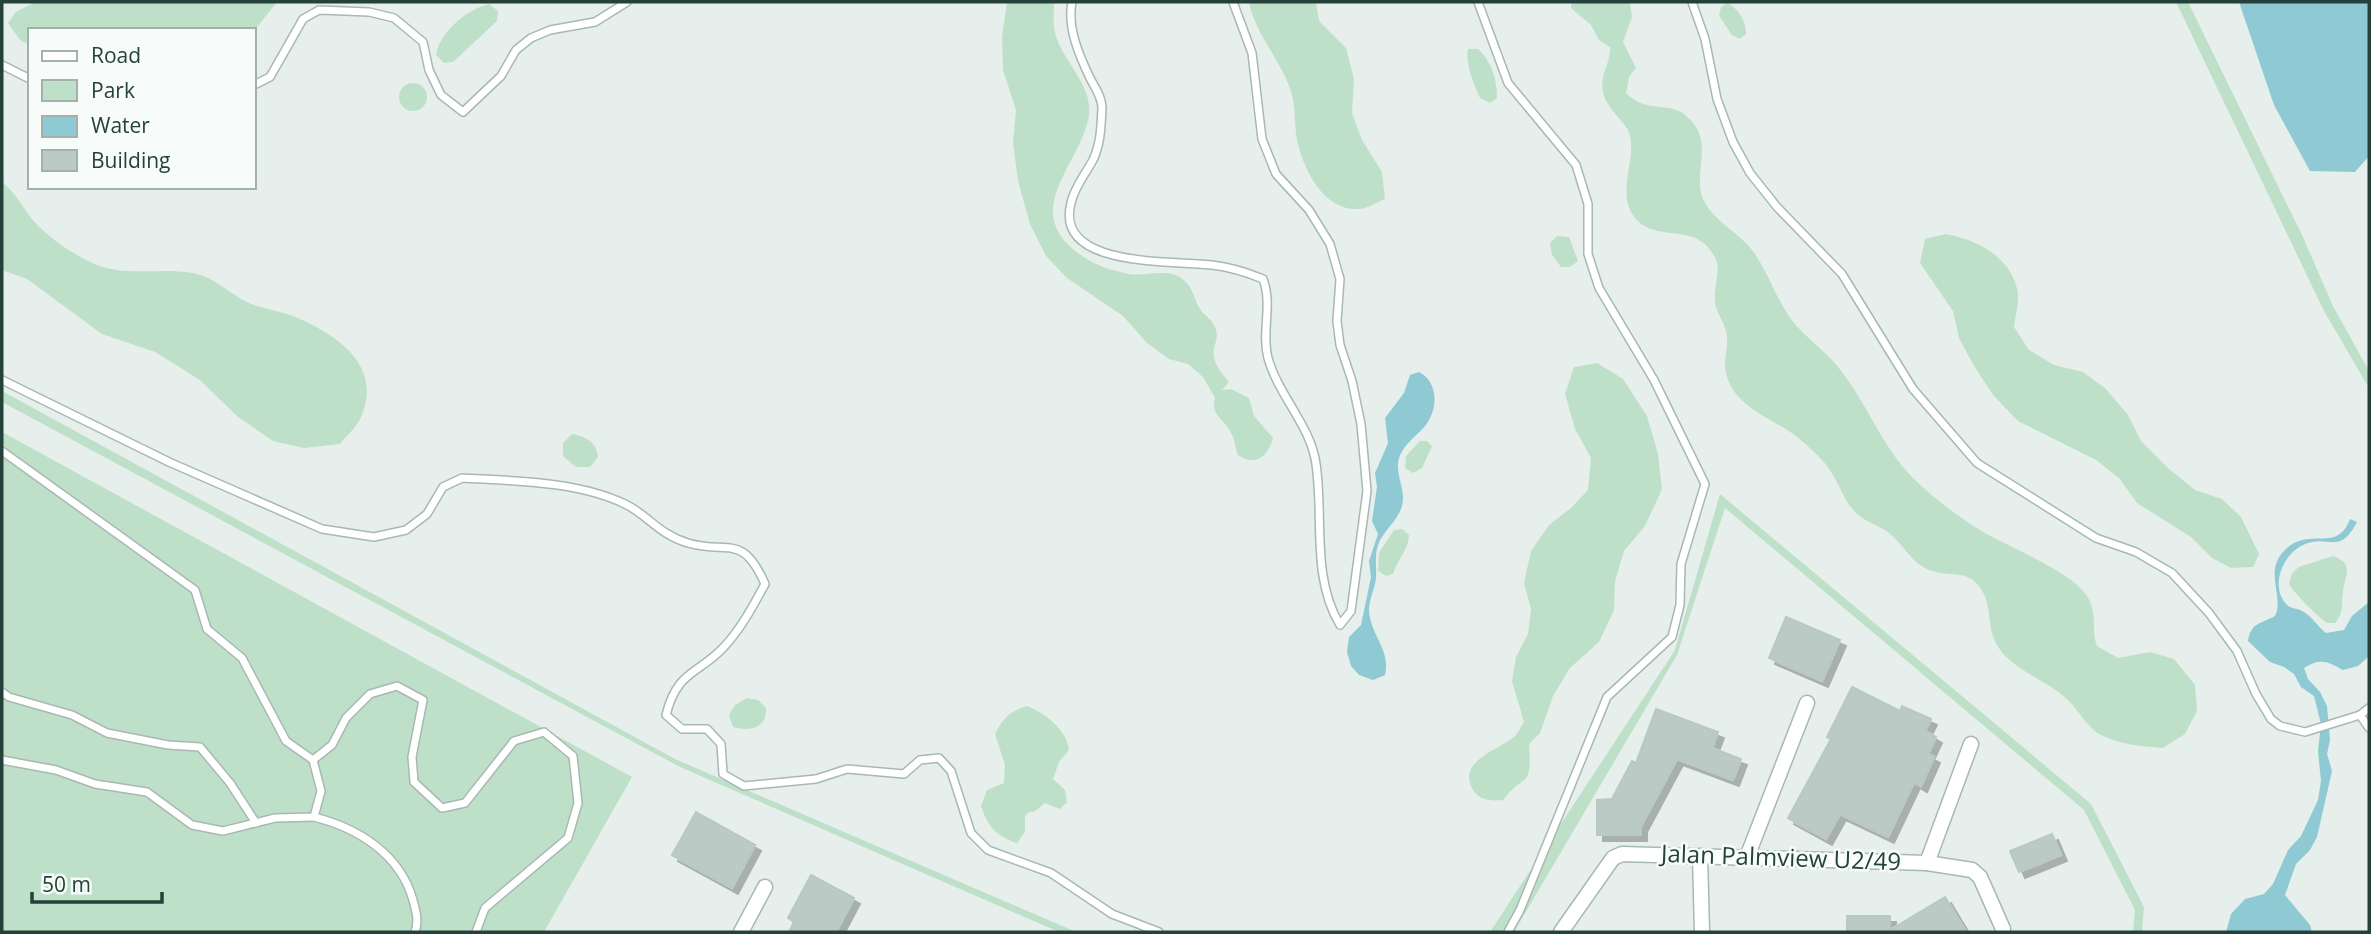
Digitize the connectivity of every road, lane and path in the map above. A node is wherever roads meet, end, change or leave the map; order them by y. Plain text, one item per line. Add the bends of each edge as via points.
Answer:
1 (627, 2) edge
2 (1072, 2) edge
3 (1233, 2) edge
4 (1478, 2) edge
5 (1692, 2) edge
6 (2, 65) edge
7 (28, 78) edge
8 (256, 84) edge
9 (2, 380) edge
10 (2, 451) edge
11 (2, 692) edge
12 (1807, 703) dead end
13 (2369, 708) edge
14 (2360, 715) junction
15 (2369, 728) edge
16 (1970, 744) dead end
17 (2, 760) edge
18 (313, 760) junction
19 (314, 817) junction
20 (256, 823) junction
21 (1700, 856) junction
22 (1747, 857) junction
23 (1927, 863) junction
24 (765, 887) dead end
25 (2003, 929) dead end
26 (415, 932) edge
27 (476, 932) edge
28 (740, 932) edge
29 (1159, 932) edge
30 (1508, 932) edge
31 (1561, 932) edge
32 (1702, 932) edge

1 - 8 lane via 596,22 531,38 516,50 502,76 463,112 441,95 423,42 394,18 369,12 319,10 303,19 270,76
2 - 3 lane via 1075,45 1102,101 1101,137 1070,203 1071,228 1079,241 1096,251 1212,265 1263,279 1269,295 1267,354 1273,375 1316,460 1327,604 1340,625 1351,611 1367,491 1361,424 1340,345 1340,279 1330,244 1309,210 1276,174 1262,139 1252,53
4 - 30 lane via 1508,83 1576,165 1588,204 1588,254 1599,288 1654,380 1705,484 1681,564 1680,605 1672,637 1608,697
5 - 14 lane via 1717,99 1750,173 1842,274 1913,389 1977,463 2096,538 2136,552 2172,573 2236,650 2271,719 2280,726 2305,732
6 - 7 lane
9 - 29 lane via 169,462 322,529 374,537 406,530 427,514 443,487 462,478 589,492 627,504 657,530 690,544 727,545 754,560 765,584 723,649 687,674 671,695 666,715 681,729 707,729 721,744 723,774 744,786 784,785 848,769 904,774 920,760 939,758 951,771 971,834 988,850 1051,873 1111,914
10 - 18 lane via 195,590 207,629 242,658 286,741
11 - 20 lane via 72,715 107,733 200,747
12 - 22 street
13 - 14 lane
14 - 15 lane
16 - 23 street
17 - 20 lane via 147,792 192,825 223,831
18 - 19 lane via 321,791
18 - 27 lane via 332,745 345,718 370,694 397,686 423,700 412,757 414,782 442,808 466,803 514,741 544,732 573,756 578,803 568,838 485,908
19 - 20 lane
19 - 26 lane via 342,824 386,852 407,880 418,921
21 - 22 street, Jalan Palmview U2/49
21 - 31 street, Jalan Palmview U2/49 via 1622,854 1613,858
21 - 32 street
22 - 23 street, Jalan Palmview U2/49
23 - 25 street, Jalan Palmview U2/49 via 1972,870 1980,877
24 - 28 street

